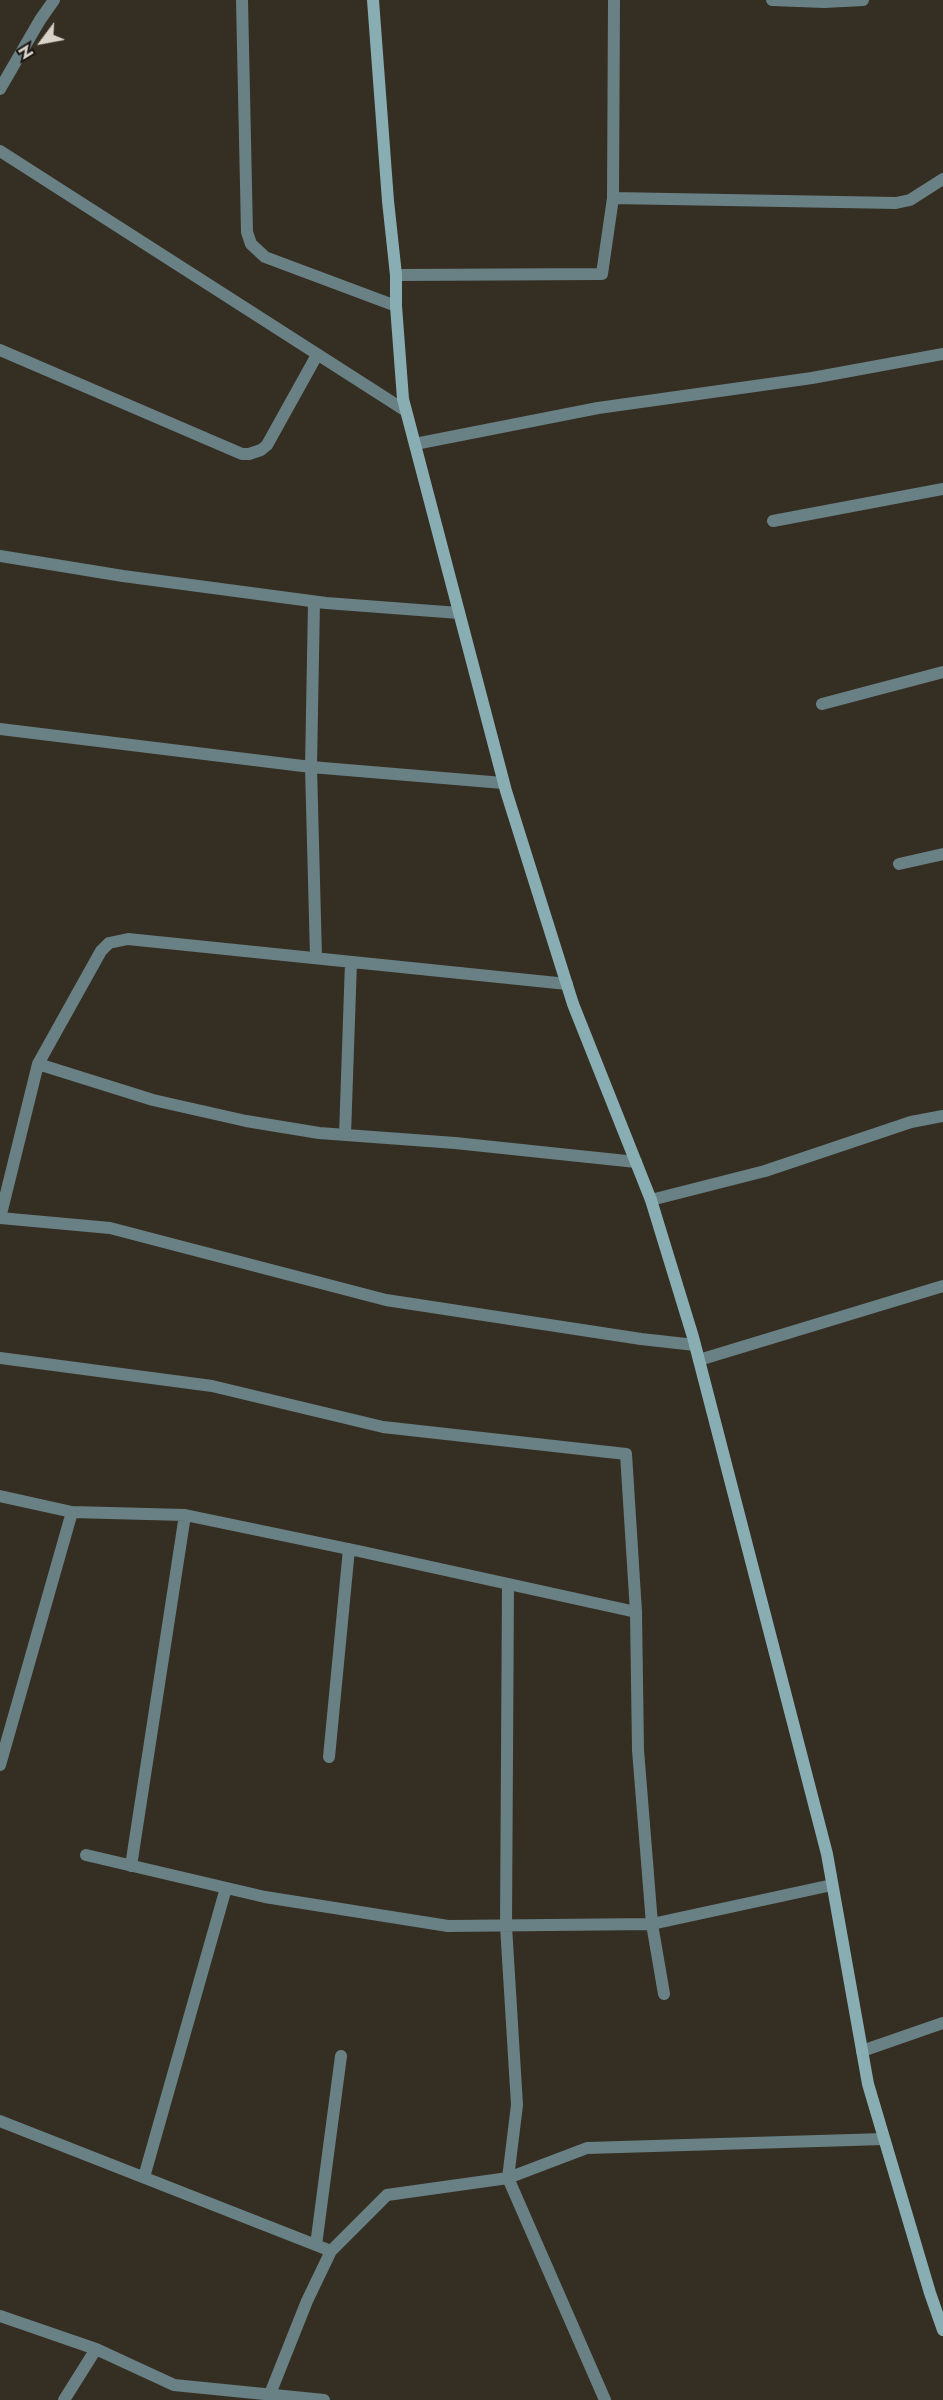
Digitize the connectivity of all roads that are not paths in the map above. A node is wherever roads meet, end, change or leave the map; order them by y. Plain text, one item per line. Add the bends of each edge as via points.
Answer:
1 (54, 0) edge
2 (242, 0) edge
3 (373, 0) edge
4 (614, 0) edge
5 (772, 0) edge
6 (863, 0) edge
7 (0, 89) edge
8 (0, 151) edge
9 (943, 178) edge
10 (613, 198) junction
11 (396, 275) junction
12 (396, 306) junction
13 (0, 350) edge
14 (943, 354) edge
15 (317, 355) junction
16 (406, 411) junction
17 (415, 444) junction
18 (943, 489) edge
19 (772, 521) dead end
20 (0, 556) edge
21 (314, 602) junction
22 (459, 613) junction
23 (943, 672) edge
24 (822, 704) dead end
25 (0, 729) edge
26 (311, 766) junction
27 (503, 783) junction
28 (943, 854) edge
29 (899, 864) dead end
30 (316, 957) junction
31 (351, 962) junction
32 (567, 984) junction
33 (38, 1064) junction
34 (943, 1116) edge
35 (345, 1135) junction
36 (636, 1162) junction
37 (651, 1200) junction
38 (0, 1218) edge
39 (943, 1286) edge
40 (695, 1345) junction
41 (0, 1358) edge
42 (699, 1360) junction
43 (0, 1496) edge
44 (72, 1512) junction
45 (184, 1515) junction
46 (349, 1549) junction
47 (508, 1584) junction
48 (636, 1612) junction
49 (329, 1757) dead end
50 (0, 1765) edge
51 (86, 1855) dead end
52 (131, 1866) junction
53 (832, 1885) junction
54 (226, 1888) junction
55 (652, 1924) junction
56 (506, 1926) junction
57 (664, 1994) dead end
58 (943, 2023) edge
59 (862, 2051) junction
60 (341, 2055) dead end
61 (0, 2121) edge
62 (884, 2139) junction
63 (144, 2177) junction
64 (508, 2178) junction
65 (316, 2245) junction
66 (331, 2251) junction
67 (0, 2316) edge
68 (943, 2330) edge
69 (96, 2349) junction
70 (269, 2397) edge
71 (64, 2400) edge
72 (324, 2400) edge
73 (605, 2400) edge

1 - 7 street
2 - 12 street via 247,232 251,244 265,257
3 - 11 street
4 - 10 street
5 - 6 street
8 - 15 street
9 - 10 street via 910,200 896,203
10 - 11 street via 602,274
11 - 12 street
12 - 16 street
13 - 15 street via 249,454 267,445
14 - 17 street via 812,378 598,408
15 - 16 street
16 - 17 street
17 - 22 street
18 - 19 street
20 - 21 street
21 - 22 street
21 - 26 street
22 - 27 street
23 - 24 street
25 - 26 street
26 - 27 street
26 - 30 street
27 - 32 street
28 - 29 street
30 - 31 street
30 - 33 street via 128,939 110,943 101,951
31 - 32 street
31 - 35 street
32 - 36 street
33 - 35 street via 163,1102 246,1121
33 - 38 street
34 - 37 street via 910,1122 765,1171
35 - 36 street
36 - 37 street
37 - 40 street
38 - 40 street via 110,1228 386,1300
39 - 42 street
40 - 42 street
41 - 48 street via 212,1386 384,1427 626,1455
42 - 53 street
43 - 44 street
44 - 45 street
44 - 50 street
45 - 46 street
45 - 52 street
46 - 47 street
46 - 49 street
47 - 48 street
47 - 56 street
48 - 55 street via 638,1750
51 - 52 street
52 - 54 street
53 - 55 street
53 - 59 street
54 - 56 street via 448,1926
54 - 63 street
55 - 56 street
55 - 57 street
56 - 64 street via 517,2105
58 - 59 street
59 - 62 street
60 - 65 street
61 - 63 street
62 - 64 street via 587,2148
62 - 68 street
63 - 65 street
64 - 66 street via 387,2195
64 - 73 street
65 - 66 street
66 - 70 street
67 - 69 street
69 - 70 street via 174,2385
69 - 71 street
70 - 72 street

